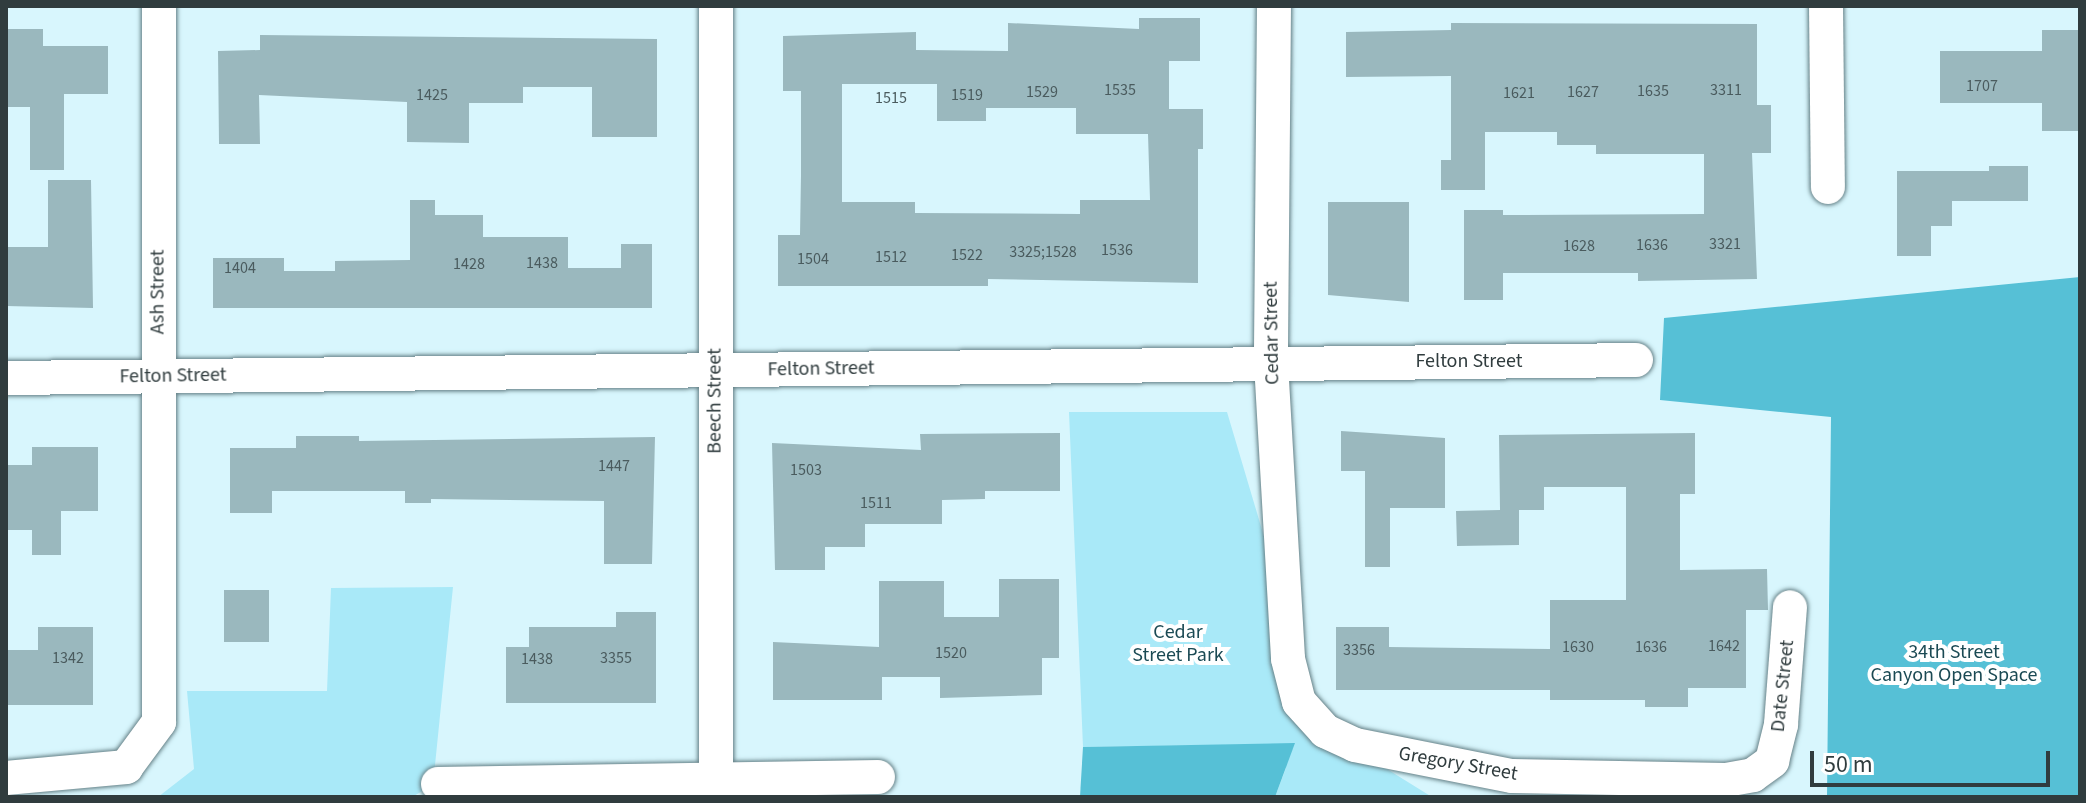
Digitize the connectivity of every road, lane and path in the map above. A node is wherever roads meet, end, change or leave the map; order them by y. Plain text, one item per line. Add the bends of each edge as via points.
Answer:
1 (159, 6) edge
2 (716, 6) edge
3 (1274, 6) edge
4 (1826, 6) edge
5 (1828, 187) dead end
6 (1636, 360) dead end
7 (1271, 363) junction
8 (715, 370) junction
9 (159, 376) junction
10 (6, 378) edge
11 (1790, 607) dead end
12 (1288, 659) joint
13 (878, 777) dead end
14 (6, 778) edge
15 (1726, 780) joint
16 (438, 784) dead end
17 (716, 788) edge

1 - 9 street, Ash Street
2 - 8 street, Beech Street
3 - 7 street, Cedar Street
4 - 5 street
6 - 7 street, Felton Street
7 - 8 street, Felton Street
7 - 12 street, Cedar Street
8 - 9 street, Felton Street
8 - 17 street, Beech Street
9 - 10 street, Felton Street
9 - 14 street, Ash Street via 159,722 126,767
11 - 15 street, Date Street via 1781,724 1772,761 1753,775
12 - 15 street, Gregory Street via 1299,702 1325,731 1355,745 1512,776
13 - 17 street
16 - 17 street

